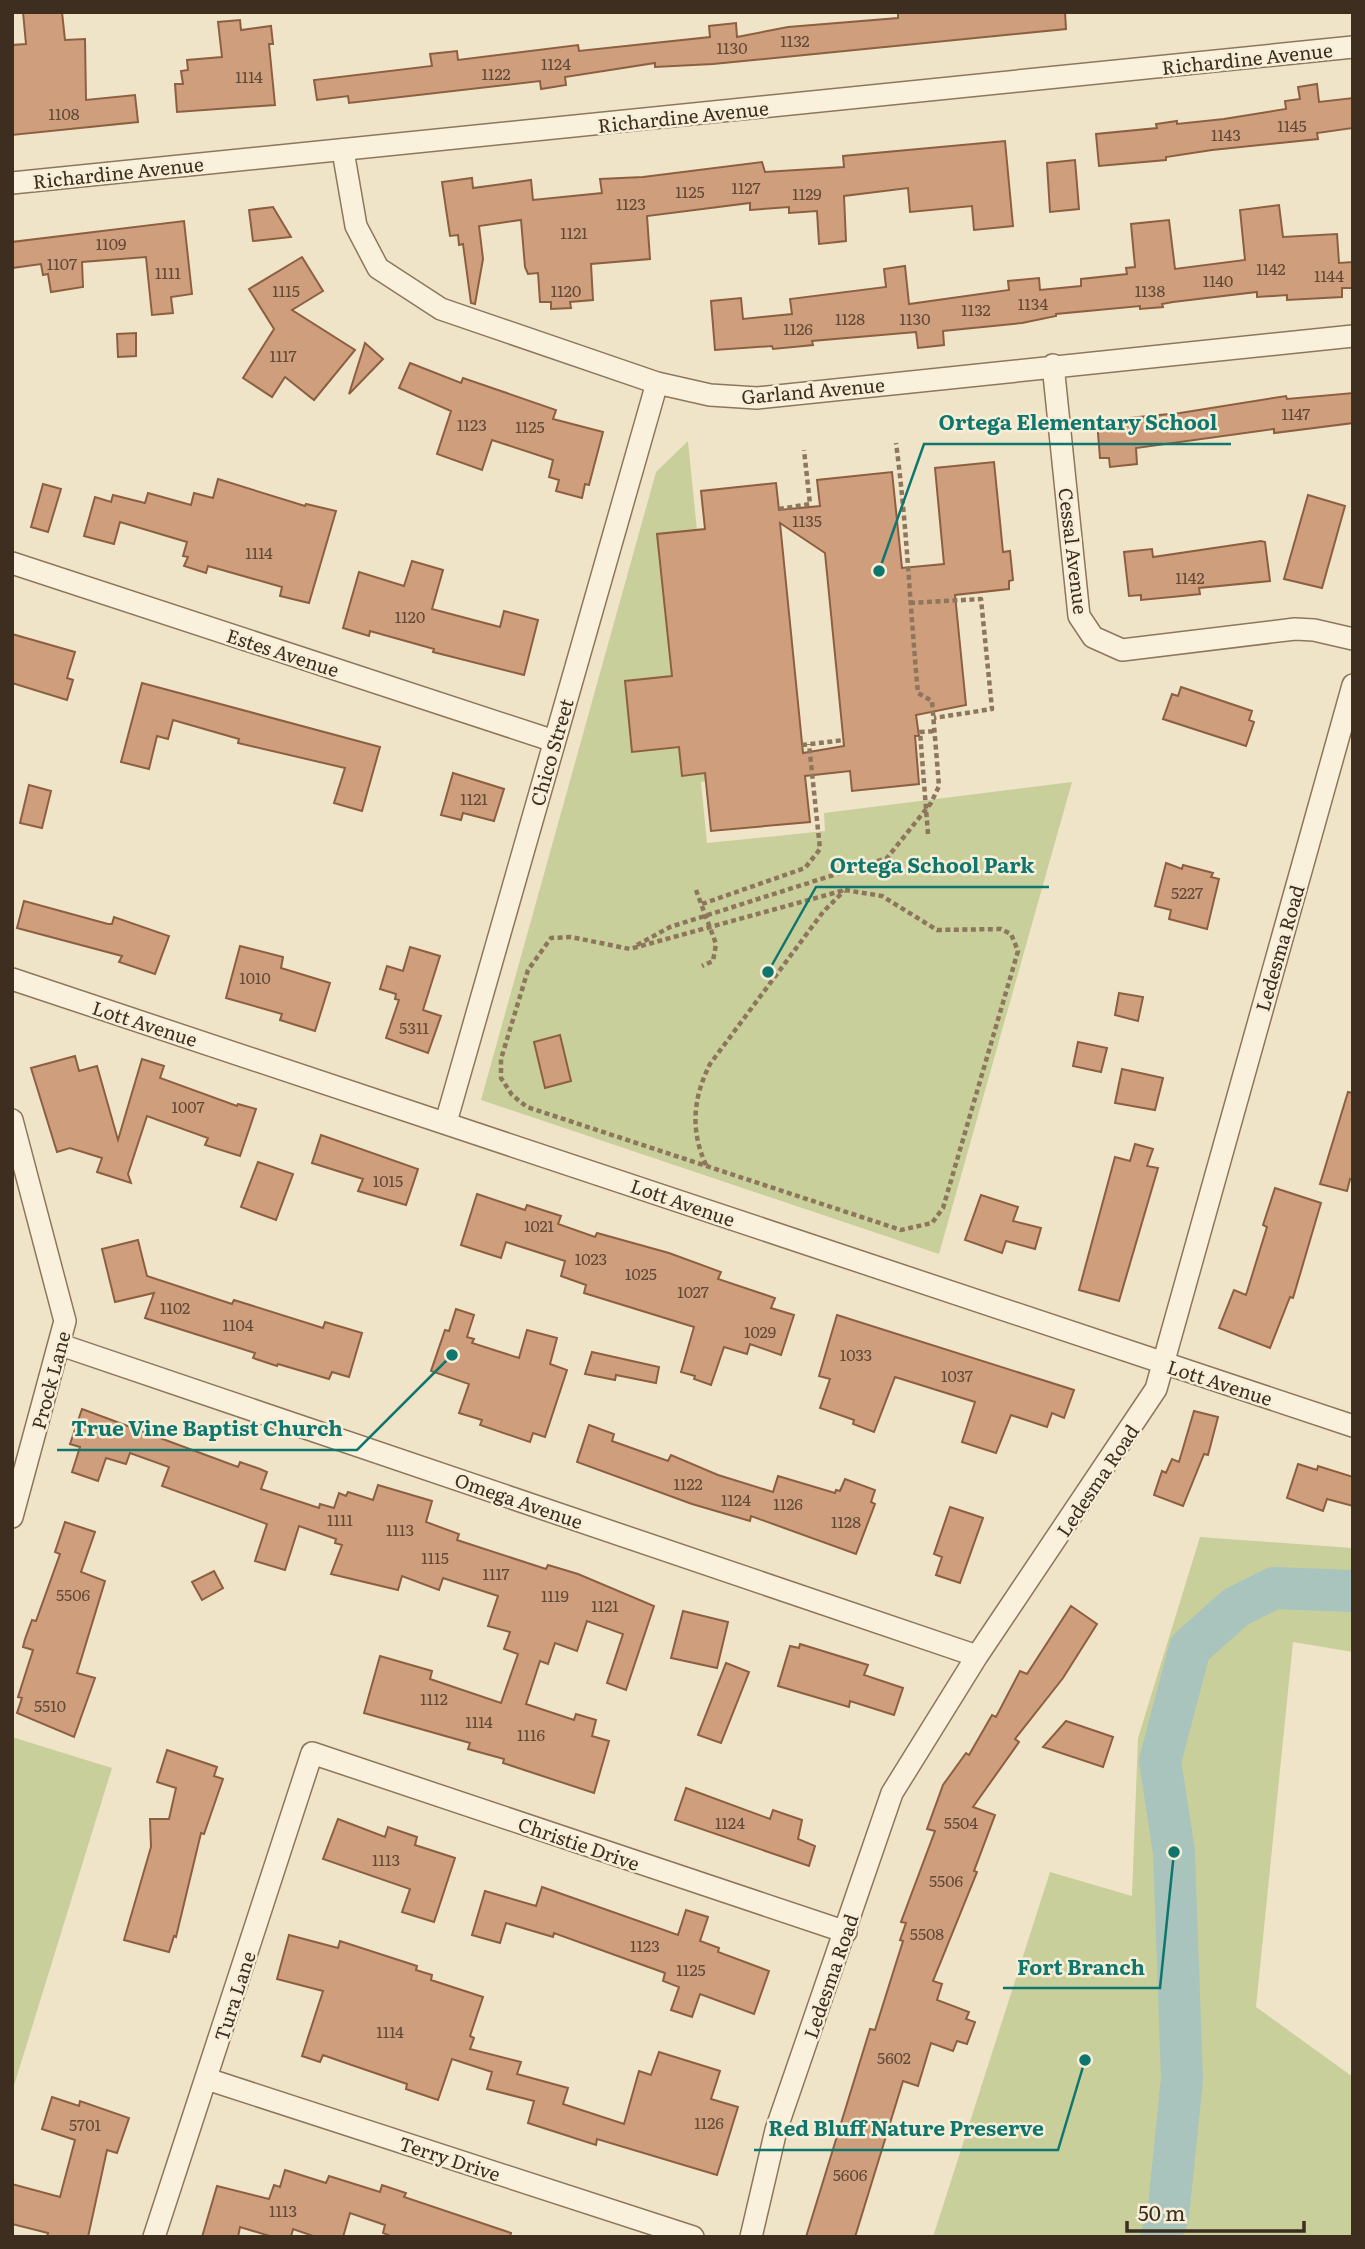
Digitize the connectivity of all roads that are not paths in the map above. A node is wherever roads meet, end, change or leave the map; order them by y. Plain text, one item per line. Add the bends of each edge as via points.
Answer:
1 (1353, 47) edge
2 (343, 151) junction
3 (12, 183) edge
4 (1353, 337) edge
5 (1053, 365) junction
6 (657, 383) junction
7 (12, 563) edge
8 (1353, 639) edge
9 (1353, 685) edge
10 (554, 741) junction
11 (12, 979) edge
12 (12, 1120) edge
13 (446, 1122) junction
14 (61, 1345) junction
15 (1164, 1363) junction
16 (1353, 1426) edge
17 (12, 1517) edge
18 (977, 1656) junction
19 (312, 1754) joint
20 (845, 1932) junction
21 (207, 2079) junction
22 (154, 2237) edge
23 (694, 2237) edge
24 (751, 2237) edge

1 - 2 street, Richardine Avenue
2 - 3 street, Richardine Avenue
2 - 6 street, Garland Avenue via 356,226 378,268 441,309
4 - 5 street, Garland Avenue
5 - 6 street, Garland Avenue via 757,398 710,395
5 - 8 street, Cessal Avenue via 1079,616 1093,637 1122,650 1295,629
6 - 10 street, Chico Street
7 - 10 street, Estes Avenue
9 - 15 street, Ledesma Road
10 - 13 street, Chico Street
11 - 13 street, Lott Avenue
12 - 14 street, Prock Lane via 65,1321
13 - 15 street, Lott Avenue
14 - 17 street, Prock Lane
14 - 18 street, Omega Avenue
15 - 16 street, Lott Avenue
15 - 18 street, Ledesma Road via 1147,1405
18 - 20 street, Ledesma Road via 892,1793
19 - 20 street, Christie Drive
19 - 21 street, Tura Lane
20 - 24 street, Ledesma Road via 776,2130
21 - 22 street, Tura Lane
21 - 23 street, Terry Drive

